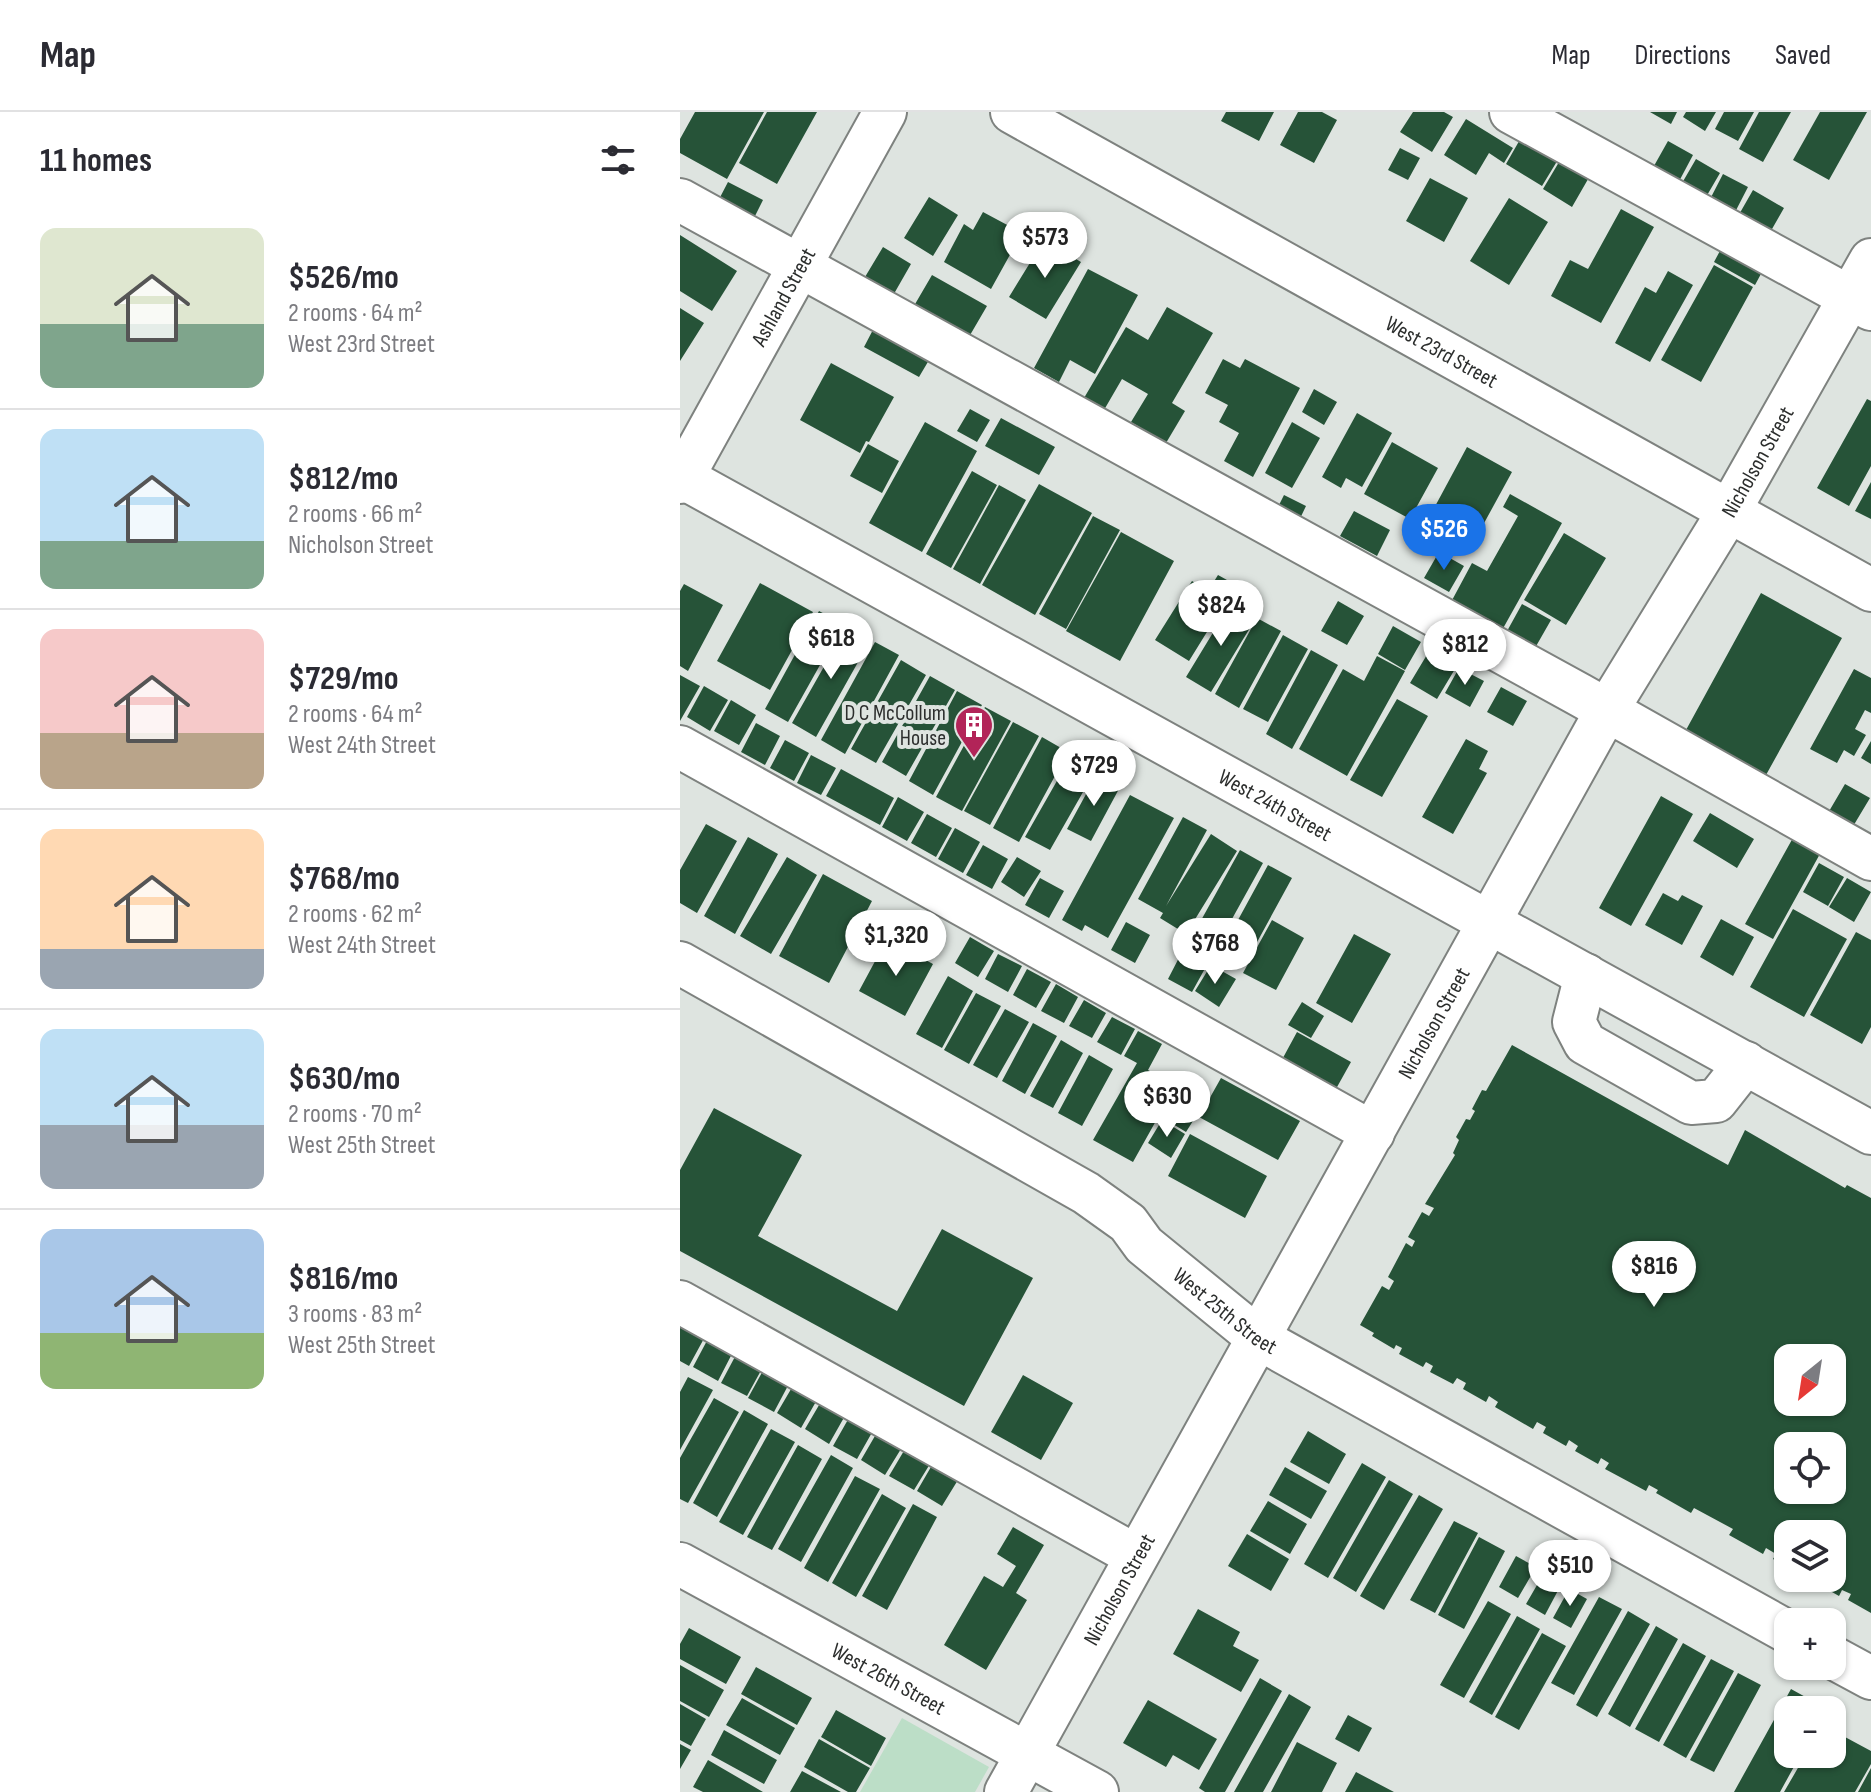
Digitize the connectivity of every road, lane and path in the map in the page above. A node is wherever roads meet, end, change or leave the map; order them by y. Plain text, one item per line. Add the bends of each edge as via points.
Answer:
1 (885, 112) edge
2 (1012, 112) edge
3 (1511, 112) edge
4 (680, 200) edge
5 (1871, 260) edge
6 (800, 267) junction
7 (1861, 303) edge
8 (681, 478) edge
9 (1729, 511) junction
10 (1871, 590) edge
11 (1607, 710) junction
12 (680, 747) edge
13 (1871, 859) edge
14 (1489, 922) junction
15 (680, 963) edge
16 (1586, 975) junction
17 (1746, 1063) junction
18 (1373, 1133) junction
19 (1871, 1133) edge
20 (680, 1302) edge
21 (1258, 1338) junction
22 (1136, 1556) junction
23 (680, 1564) edge
24 (1774, 1624) edge
25 (1846, 1665) edge
26 (1871, 1678) edge
27 (1027, 1754) junction
28 (1006, 1792) edge
29 (1097, 1792) edge

1 - 6 street, Ashland Street
2 - 9 street, West 23rd Street
3 - 7 street
4 - 6 street
5 - 7 street, Nicholson Street
6 - 8 street, Ashland Street
6 - 11 street
7 - 9 street, Nicholson Street
8 - 14 street, West 24th Street
9 - 10 street, West 23rd Street
9 - 11 street, Nicholson Street
11 - 13 street
11 - 14 street, Nicholson Street
12 - 18 street
14 - 16 street, West 24th Street
14 - 18 street, Nicholson Street
15 - 21 street, West 25th Street via 1086,1193 1128,1223 1144,1245
16 - 17 street, West 24th Street
16 - 17 street via 1574,1022 1585,1043 1691,1103 1716,1101
17 - 19 street, West 24th Street
18 - 21 street, Nicholson Street
20 - 22 street
21 - 22 street, Nicholson Street
21 - 24 street, West 25th Street
22 - 27 street, Nicholson Street
23 - 27 street, West 26th Street
25 - 26 street
27 - 28 street, Nicholson Street
27 - 29 street, West 26th Street

